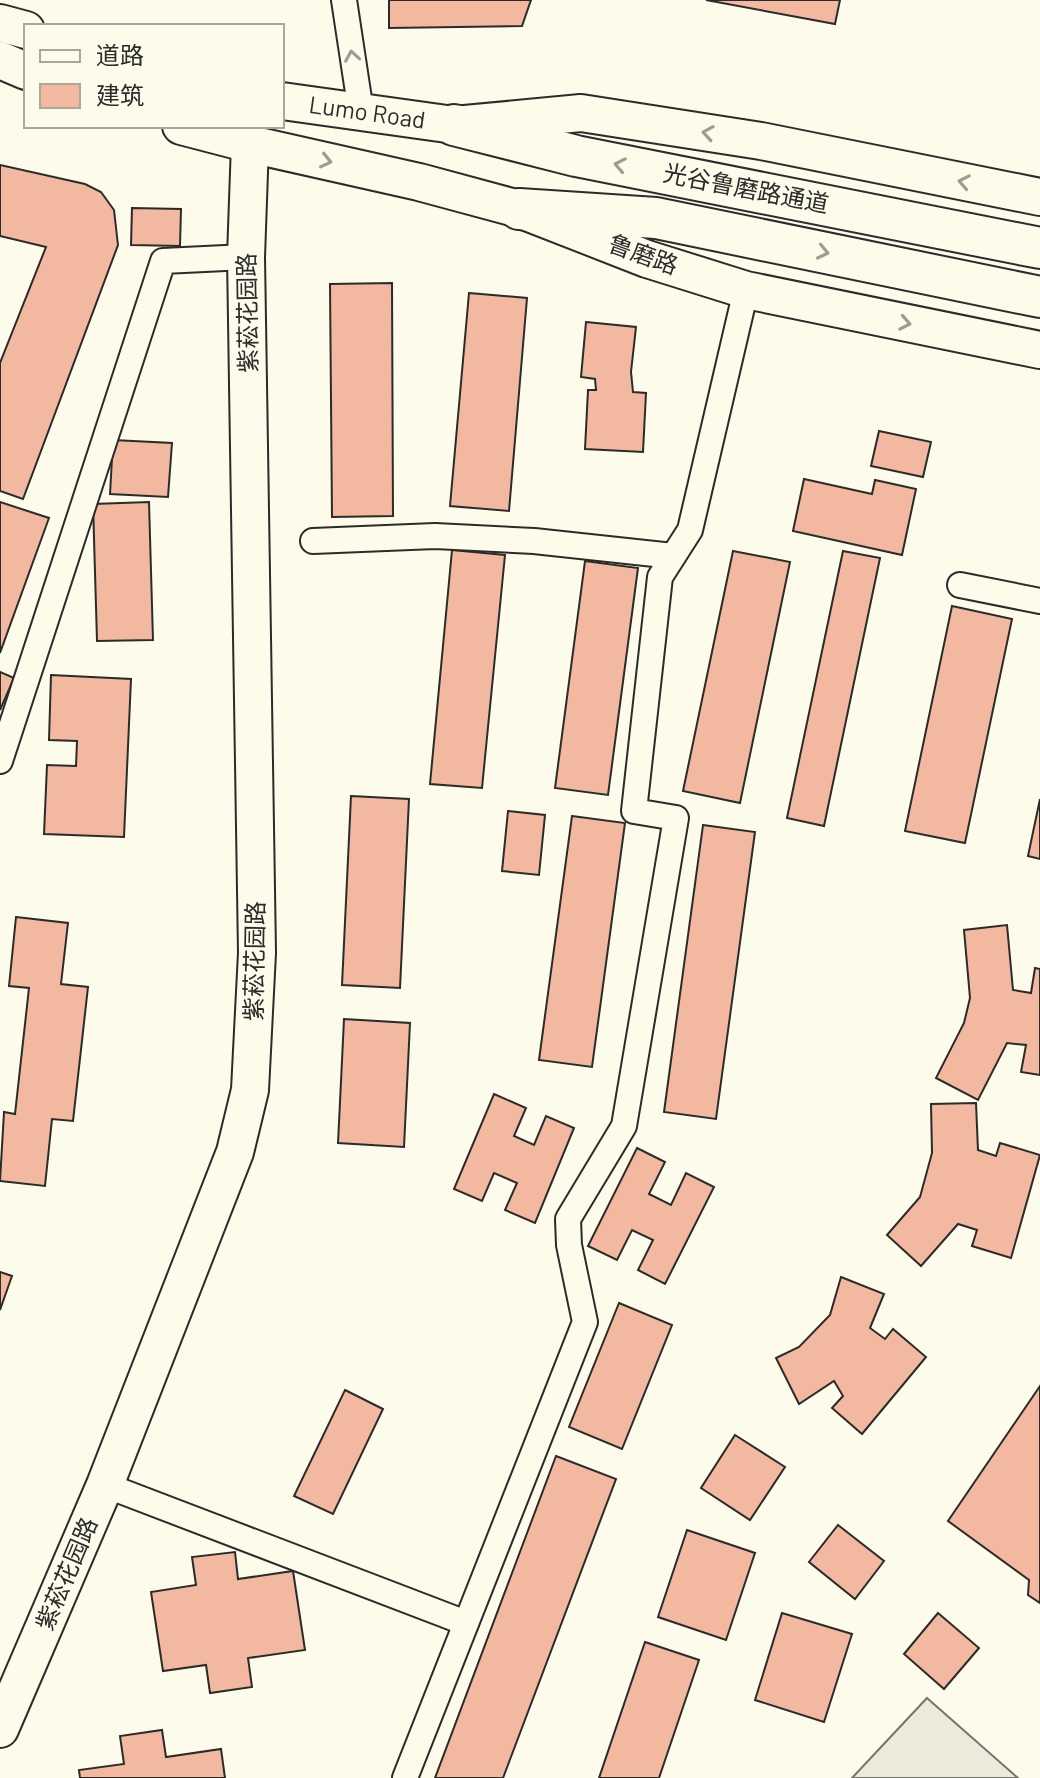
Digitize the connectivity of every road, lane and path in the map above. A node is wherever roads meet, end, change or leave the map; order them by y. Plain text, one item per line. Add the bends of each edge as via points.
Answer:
1 (344, 0) edge
2 (0, 23) edge
3 (24, 29) edge
4 (0, 60) edge
5 (24, 70) edge
6 (284, 101) edge
7 (361, 112) junction
8 (454, 125) junction
9 (189, 128) edge
10 (250, 144) junction
11 (1040, 197) edge
12 (519, 209) junction
13 (1040, 248) edge
14 (246, 257) junction
15 (746, 290) junction
16 (1040, 297) edge
17 (1040, 350) edge
18 (313, 541) dead end
19 (673, 556) junction
20 (960, 585) dead end
21 (1040, 601) edge
22 (0, 761) edge
23 (105, 1485) junction
24 (466, 1623) junction
25 (0, 1729) edge
26 (405, 1778) edge

7 -> 1 street
2 - 3 main road
4 - 5 main road
6 - 7 main road, Lumo Road
7 - 8 main road, Lumo Road
11 -> 8 main road via 761,141 581,113
13 -> 8 main road, 光谷鲁磨路通道 via 576,156
9 - 10 main road
10 -> 12 main road, 鲁磨路
10 - 14 main road, 紫菘花园路
12 - 15 main road, 鲁磨路 via 647,259
12 -> 16 main road, 光谷鲁磨路通道 via 656,218
14 - 22 street via 163,261
14 - 23 main road, 紫菘花园路 via 257,953 250,1090 235,1152
15 -> 17 main road, 鲁磨路
15 - 19 street via 690,530
18 - 19 street via 435,536
19 - 24 street via 660,577 634,811 676,818 624,1126 568,1219 585,1322
20 - 21 street
23 - 24 street
23 - 25 main road, 紫菘花园路
24 - 26 street

